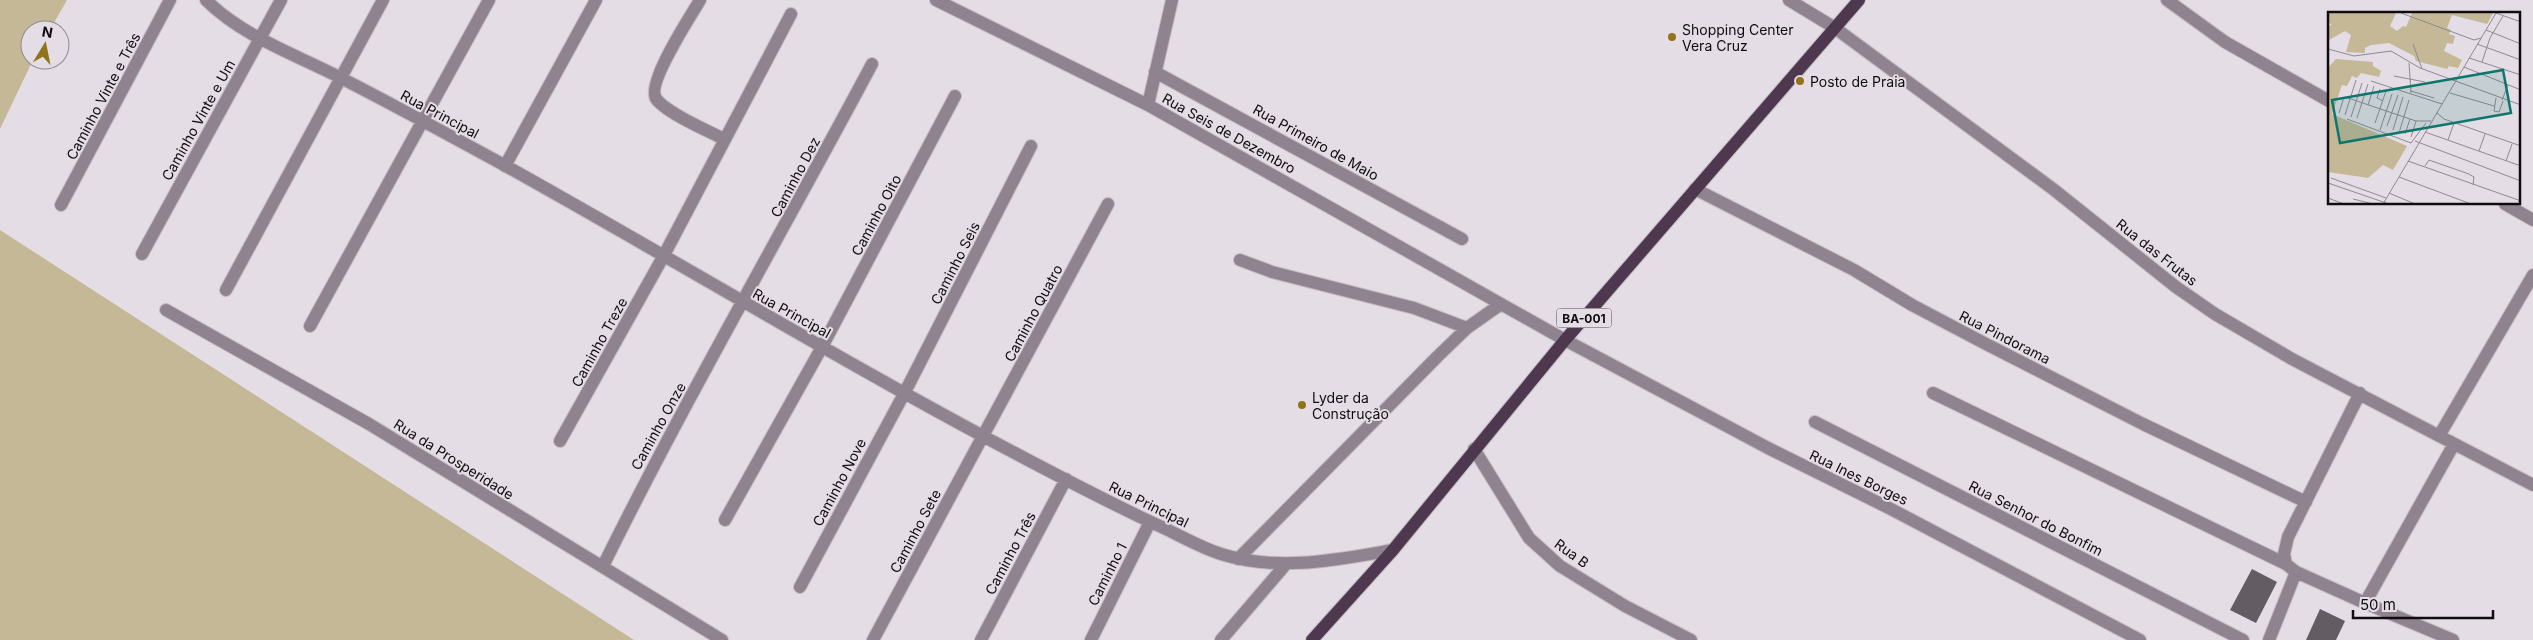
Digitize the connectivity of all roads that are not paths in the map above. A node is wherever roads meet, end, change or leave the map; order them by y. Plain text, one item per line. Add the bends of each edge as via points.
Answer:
1 (170, 0) edge
2 (206, 0) edge
3 (281, 0) edge
4 (383, 0) edge
5 (489, 0) edge
6 (596, 0) edge
7 (700, 0) edge
8 (936, 0) edge
9 (1172, 0) edge
10 (1789, 0) edge
11 (1859, 0) edge
12 (2167, 0) edge
13 (791, 14) dead end
14 (1835, 28) junction
15 (260, 38) junction
16 (872, 64) dead end
17 (1155, 72) junction
18 (341, 78) junction
19 (955, 96) dead end
20 (2328, 100) edge
21 (1148, 105) junction
22 (422, 121) junction
23 (724, 140) junction
24 (1031, 146) dead end
25 (505, 166) junction
26 (1695, 189) junction
27 (1108, 204) dead end
28 (61, 205) dead end
29 (2506, 205) edge
30 (2533, 220) edge
31 (1462, 239) dead end
32 (142, 254) dead end
33 (663, 257) junction
34 (1240, 260) dead end
35 (2533, 275) edge
36 (226, 290) dead end
37 (742, 303) junction
38 (1501, 304) junction
39 (166, 310) dead end
40 (310, 326) dead end
41 (1467, 328) junction
42 (1565, 340) junction
43 (822, 347) junction
44 (905, 392) junction
45 (1933, 393) dead end
46 (2360, 393) junction
47 (1815, 422) dead end
48 (983, 436) junction
49 (2439, 436) junction
50 (560, 441) dead end
51 (2454, 444) junction
52 (1474, 449) junction
53 (1066, 480) junction
54 (2533, 485) edge
55 (2306, 502) junction
56 (725, 520) dead end
57 (1150, 522) junction
58 (1393, 550) junction
59 (1238, 559) junction
60 (1286, 564) junction
61 (2286, 564) junction
62 (603, 566) junction
63 (2296, 572) junction
64 (800, 587) dead end
65 (2365, 603) junction
66 (722, 640) edge
67 (873, 640) edge
68 (981, 640) edge
69 (1091, 640) edge
70 (1221, 640) edge
71 (1312, 640) edge
72 (1691, 640) edge
73 (2140, 640) edge
74 (2243, 640) edge
75 (2268, 640) edge
76 (2453, 640) edge

1 - 28 street, Caminho Vinte e Três
2 - 15 street, Rua Principal via 232,22
3 - 15 street, Caminho Vinte e Um
4 - 18 street
5 - 22 street
6 - 25 street
7 - 23 street via 660,72 654,94 656,100
8 - 21 street, Rua Seis de Dezembro
9 - 17 street
10 - 14 street, Rua das Frutas
11 - 14 main road, BA-001
12 - 20 street via 2225,42
13 - 23 street, Caminho Treze
14 - 26 main road, BA-001
14 - 46 street, Rua das Frutas via 2053,189 2176,287 2292,359
15 - 18 street, Rua Principal
15 - 32 street, Caminho Vinte e Um
16 - 37 street, Caminho Dez
17 - 21 street
17 - 31 street, Rua Primeiro de Maio
18 - 22 street, Rua Principal
18 - 36 street
19 - 43 street, Caminho Oito
21 - 38 street, Rua Seis de Dezembro
22 - 25 street, Rua Principal
22 - 40 street
23 - 33 street, Caminho Treze
24 - 44 street, Caminho Seis
25 - 33 street, Rua Principal
26 - 42 main road, BA-001
26 - 55 street, Rua Pindorama via 1854,270 1986,344
27 - 48 street, Caminho Quatro
29 - 30 street
33 - 37 street, Rua Principal
33 - 50 street, Caminho Treze
34 - 41 street via 1272,272 1414,308
35 - 49 street
37 - 43 street, Rua Principal
37 - 62 street, Caminho Onze via 649,473
38 - 41 street
38 - 42 street, Rua Seis de Dezembro
39 - 62 street, Rua da Prosperidade via 369,424
41 - 59 street
42 - 52 main road, BA-001
42 - 73 street, Rua Ines Borges
43 - 44 street, Rua Principal
43 - 56 street, Caminho Oito
44 - 48 street, Rua Principal
44 - 64 street, Caminho Nove
45 - 61 street
46 - 49 street, Rua das Frutas
46 - 55 street
47 - 74 street, Rua Senhor do Bonfim
48 - 53 street, Rua Principal
48 - 67 street, Caminho Sete
49 - 51 street, Rua das Frutas
51 - 54 street, Rua das Frutas
51 - 65 street
52 - 58 main road, BA-001
52 - 72 street, Rua B via 1529,538 1560,566 1625,606
53 - 57 street, Rua Principal
53 - 68 street, Caminho Três
55 - 61 street via 2288,537 2284,554
57 - 59 street, Rua Principal
57 - 69 street, Caminho 1
58 - 60 street, Rua Principal
58 - 71 main road, BA-001
59 - 60 street, Rua Principal
60 - 70 street
61 - 63 street
62 - 66 street, Rua da Prosperidade
63 - 65 street
63 - 75 street
65 - 76 street

